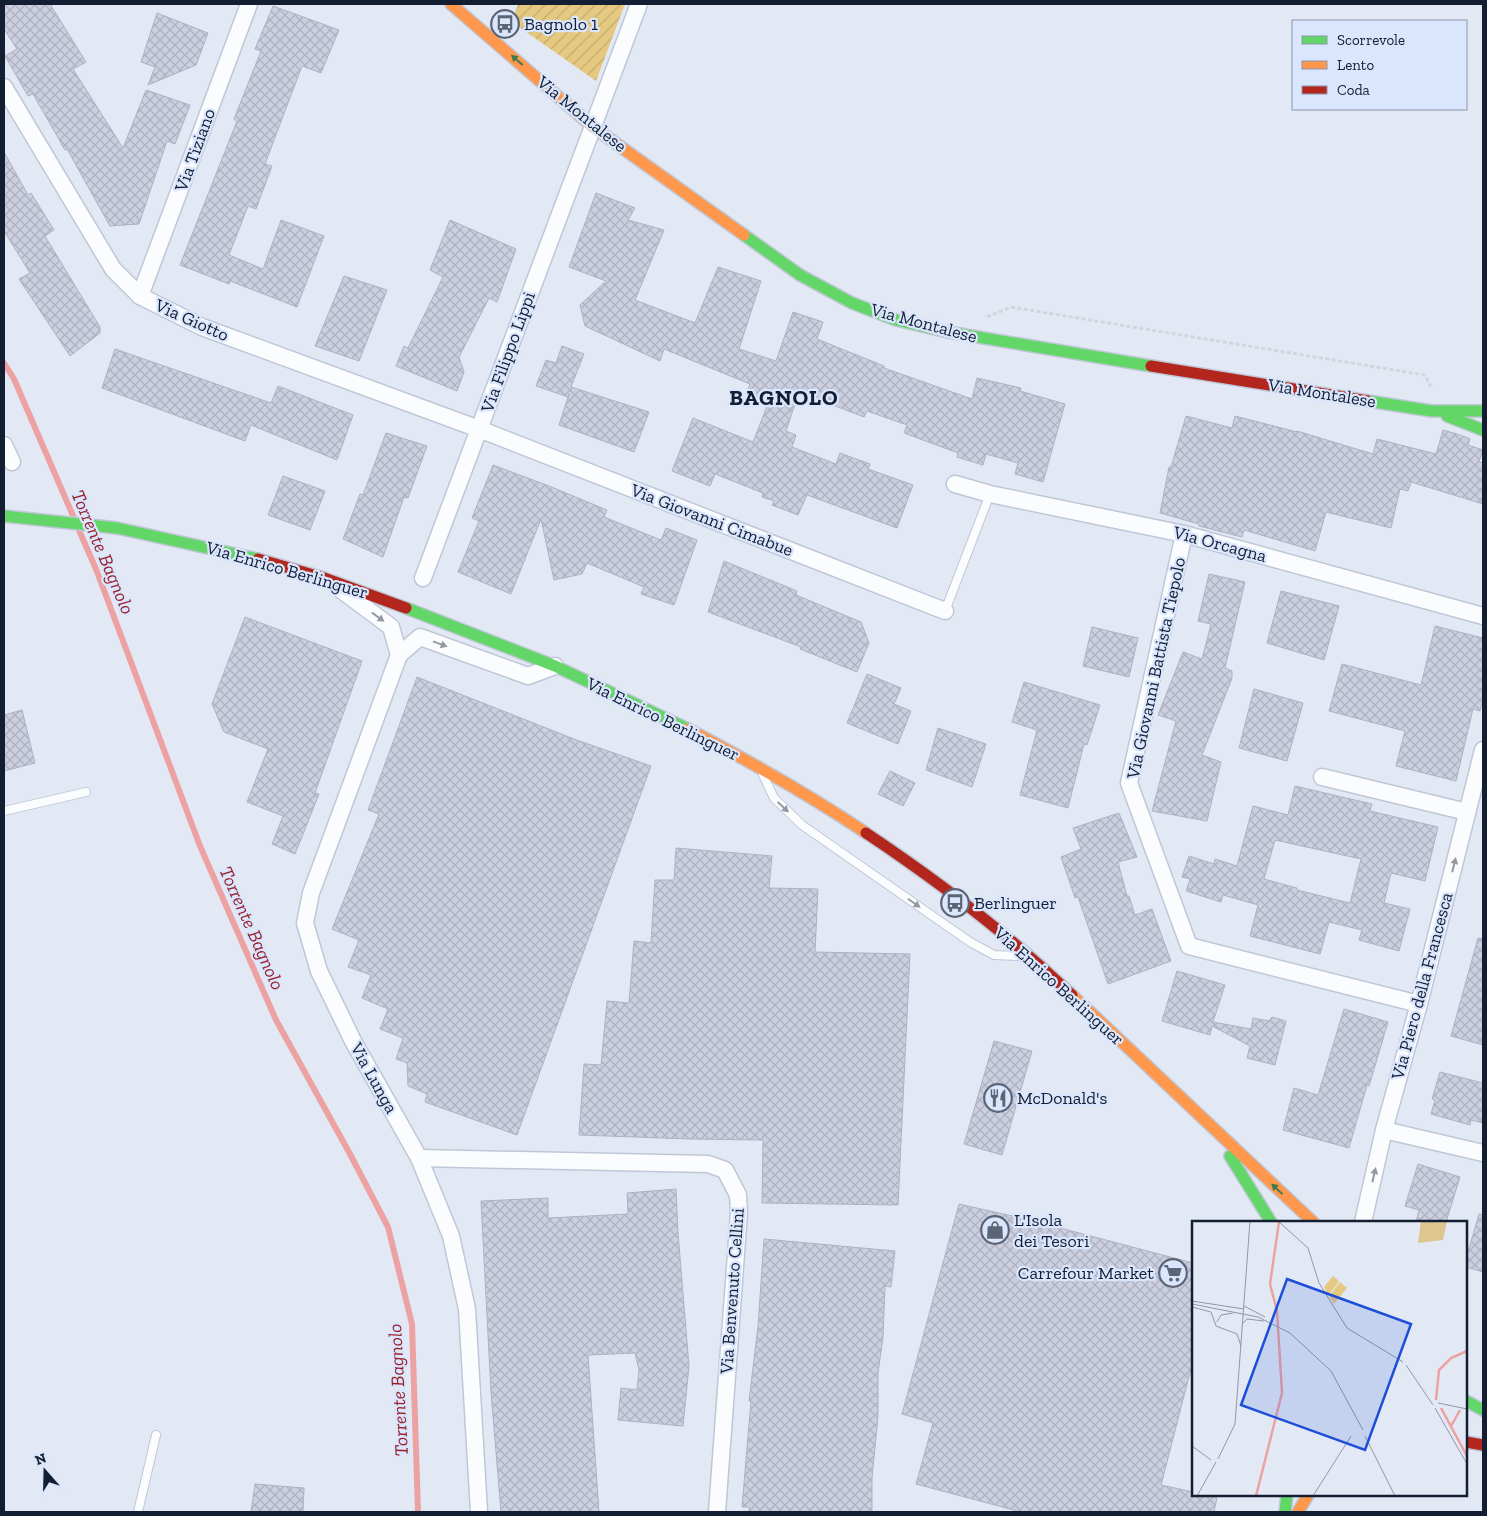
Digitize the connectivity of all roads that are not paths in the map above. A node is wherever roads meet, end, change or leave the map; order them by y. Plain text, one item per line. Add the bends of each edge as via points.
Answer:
1 (250, 4) edge
2 (451, 4) edge
3 (639, 4) edge
4 (4, 87) edge
5 (593, 127) junction
6 (140, 296) junction
7 (1432, 411) junction
8 (1483, 412) edge
9 (479, 429) junction
10 (1483, 430) edge
11 (4, 445) edge
12 (12, 462) dead end
13 (955, 484) dead end
14 (990, 494) junction
15 (4, 510) edge
16 (4, 516) edge
17 (32, 518) junction
18 (1184, 534) junction
19 (324, 578) junction
20 (423, 578) dead end
21 (945, 611) joint
22 (1483, 616) edge
23 (399, 655) junction
24 (555, 666) junction
25 (1483, 750) edge
26 (759, 766) junction
27 (1322, 777) dead end
28 (86, 792) dead end
29 (4, 811) edge
30 (1467, 812) junction
31 (1029, 957) junction
32 (1419, 1004) junction
33 (1384, 1130) junction
34 (1215, 1132) junction
35 (1483, 1153) edge
36 (419, 1158) junction
37 (1269, 1221) edge
38 (1312, 1221) edge
39 (1363, 1221) edge
40 (1467, 1402) edge
41 (1483, 1410) edge
42 (156, 1435) dead end
43 (1467, 1442) edge
44 (1483, 1445) edge
45 (1287, 1496) edge
46 (1307, 1496) edge
47 (138, 1512) edge
48 (479, 1512) edge
49 (717, 1512) edge
50 (1285, 1512) edge
51 (1298, 1512) edge

1 - 6 street, Via Tiziano
5 -> 2 main road, Via Montalese
3 - 5 street, Via Filippo Lippi
4 - 6 street, Via Giotto via 113,269
5 - 7 main road, Via Montalese via 800,275 829,292 884,316 986,339
5 - 9 street, Via Filippo Lippi
6 - 9 street, Via Giotto via 202,327
7 - 8 main road, Via Montalese
7 - 10 main road, Via Montalese
9 - 20 street, Via Filippo Lippi
9 - 21 street, Via Giovanni Cimabue
11 - 12 street
13 - 14 street, Via Orcagna
14 - 18 street, Via Orcagna
14 - 21 lane
15 - 17 main road
16 - 17 main road, Via Enrico Berlinguer
17 - 19 main road, Via Enrico Berlinguer via 117,528 241,554
18 - 22 street, Via Orcagna
18 - 32 street, Via Giovanni Battista Tiepolo via 1129,783 1189,946
19 -> 23 street via 391,627
19 - 24 main road, Via Enrico Berlinguer
23 -> 24 street via 420,637 528,676
23 - 36 street, Via Lunga via 311,893 305,923 316,962 353,1041
24 - 26 main road, Via Enrico Berlinguer
25 - 30 street, Via Piero della Francesca
26 - 31 main road, Via Enrico Berlinguer via 822,803 902,857
26 -> 31 lane via 774,798 802,825 970,942 994,955
27 - 30 street
28 - 29 lane
32 -> 30 street, Via Piero della Francesca
31 - 34 main road, Via Enrico Berlinguer
32 - 33 street, Via Piero della Francesca
33 - 35 street
39 -> 33 street, Via Piero della Francesca
34 - 37 main road
38 -> 34 main road
36 - 48 street, Via Lunga via 452,1236 467,1309
36 - 49 street, Via Benvenuto Cellini via 708,1164 725,1170 738,1195 739,1213
40 - 41 main road
42 - 47 lane
43 - 44 main road
45 - 50 main road
46 - 51 main road

